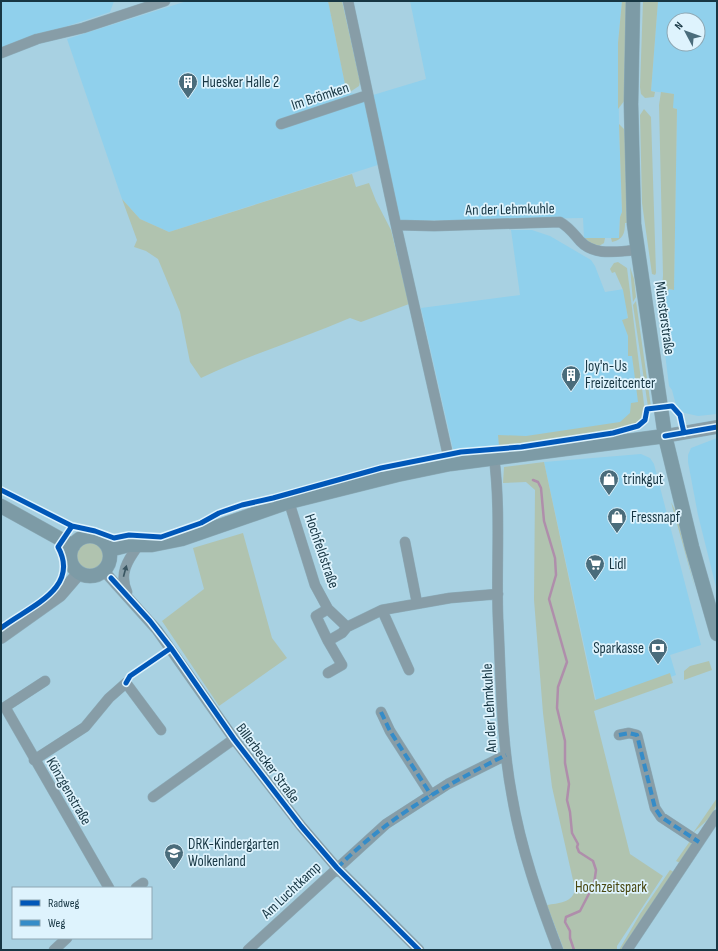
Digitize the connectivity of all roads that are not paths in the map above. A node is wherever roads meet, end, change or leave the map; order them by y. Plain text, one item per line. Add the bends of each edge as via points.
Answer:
1 (165, 1) edge
2 (348, 1) edge
3 (634, 1) edge
4 (1, 53) edge
5 (368, 96) junction
6 (281, 124) dead end
7 (396, 225) junction
8 (638, 250) junction
9 (717, 427) edge
10 (665, 436) junction
11 (494, 458) junction
12 (450, 464) junction
13 (289, 502) junction
14 (1, 506) edge
15 (405, 542) dead end
16 (73, 546) junction
17 (138, 546) junction
18 (109, 550) junction
19 (104, 571) junction
20 (79, 573) junction
21 (498, 594) junction
22 (129, 598) junction
23 (417, 603) junction
24 (328, 609) junction
25 (382, 610) junction
26 (347, 627) junction
27 (717, 634) edge
28 (1, 638) edge
29 (328, 641) junction
30 (409, 670) dead end
31 (328, 673) dead end
32 (45, 681) dead end
33 (3, 709) edge
34 (381, 712) dead end
35 (161, 730) dead end
36 (619, 735) dead end
37 (234, 739) junction
38 (506, 755) junction
39 (34, 760) junction
40 (431, 795) junction
41 (153, 797) dead end
42 (717, 815) edge
43 (699, 842) junction
44 (337, 868) junction
45 (108, 887) edge
46 (66, 939) edge
47 (54, 950) edge
48 (248, 950) edge
49 (419, 950) edge
50 (558, 950) edge
51 (627, 950) edge

1 - 4 street via 83,28 37,38
2 - 5 street
3 - 8 main road, Münsterstraße via 631,162
5 - 6 street, Im Brömken
5 - 7 street
7 - 8 street, An der Lehmkuhle via 560,222 595,251
7 - 12 street
8 - 10 main road, Münsterstraße
9 - 10 street
10 - 11 main road
10 - 27 main road, Münsterstraße via 692,547
11 - 12 main road
11 - 21 street, An der Lehmkuhle via 499,517
12 - 13 main road via 396,474
13 - 17 main road via 182,539
13 - 24 street, Hochfeldstraße via 315,585
14 - 16 main road
15 - 23 street
16 - 18 main road via 83,538 96,537
16 - 20 main road via 70,558 74,569
17 - 18 main road via 129,545
22 -> 17 street, Billerbecker Straße via 122,582 124,569
18 - 19 main road via 109,561
19 - 20 main road via 92,576
19 - 22 street, Billerbecker Straße
20 - 28 street via 60,595
21 - 23 street
21 - 38 street, An der Lehmkuhle
22 - 37 street, Billerbecker Straße via 171,648
23 - 25 street
24 - 26 street, Hochfeldstraße
24 - 29 street, Hochfeldstraße via 316,616
25 - 26 street
25 - 30 street
26 - 29 street
29 - 31 street, Hochfeldstraße via 342,665
32 - 33 street, Könzgenstraße
33 - 39 street, Könzgenstraße
34 - 40 street via 390,731
35 - 39 street via 126,683 109,698 85,728
36 - 43 street via 637,735 655,808 661,817
37 - 41 street, Billerbecker Straße
37 - 44 street, Billerbecker Straße
38 - 40 street, Am Luchtkamp
38 - 50 street, An der Lehmkuhle via 512,796 537,897
39 - 45 street, Könzgenstraße
40 - 44 street, Am Luchtkamp via 386,824
42 - 43 street
43 - 51 street
44 - 48 street, Am Luchtkamp
44 - 49 street, Billerbecker Straße
46 - 47 street

